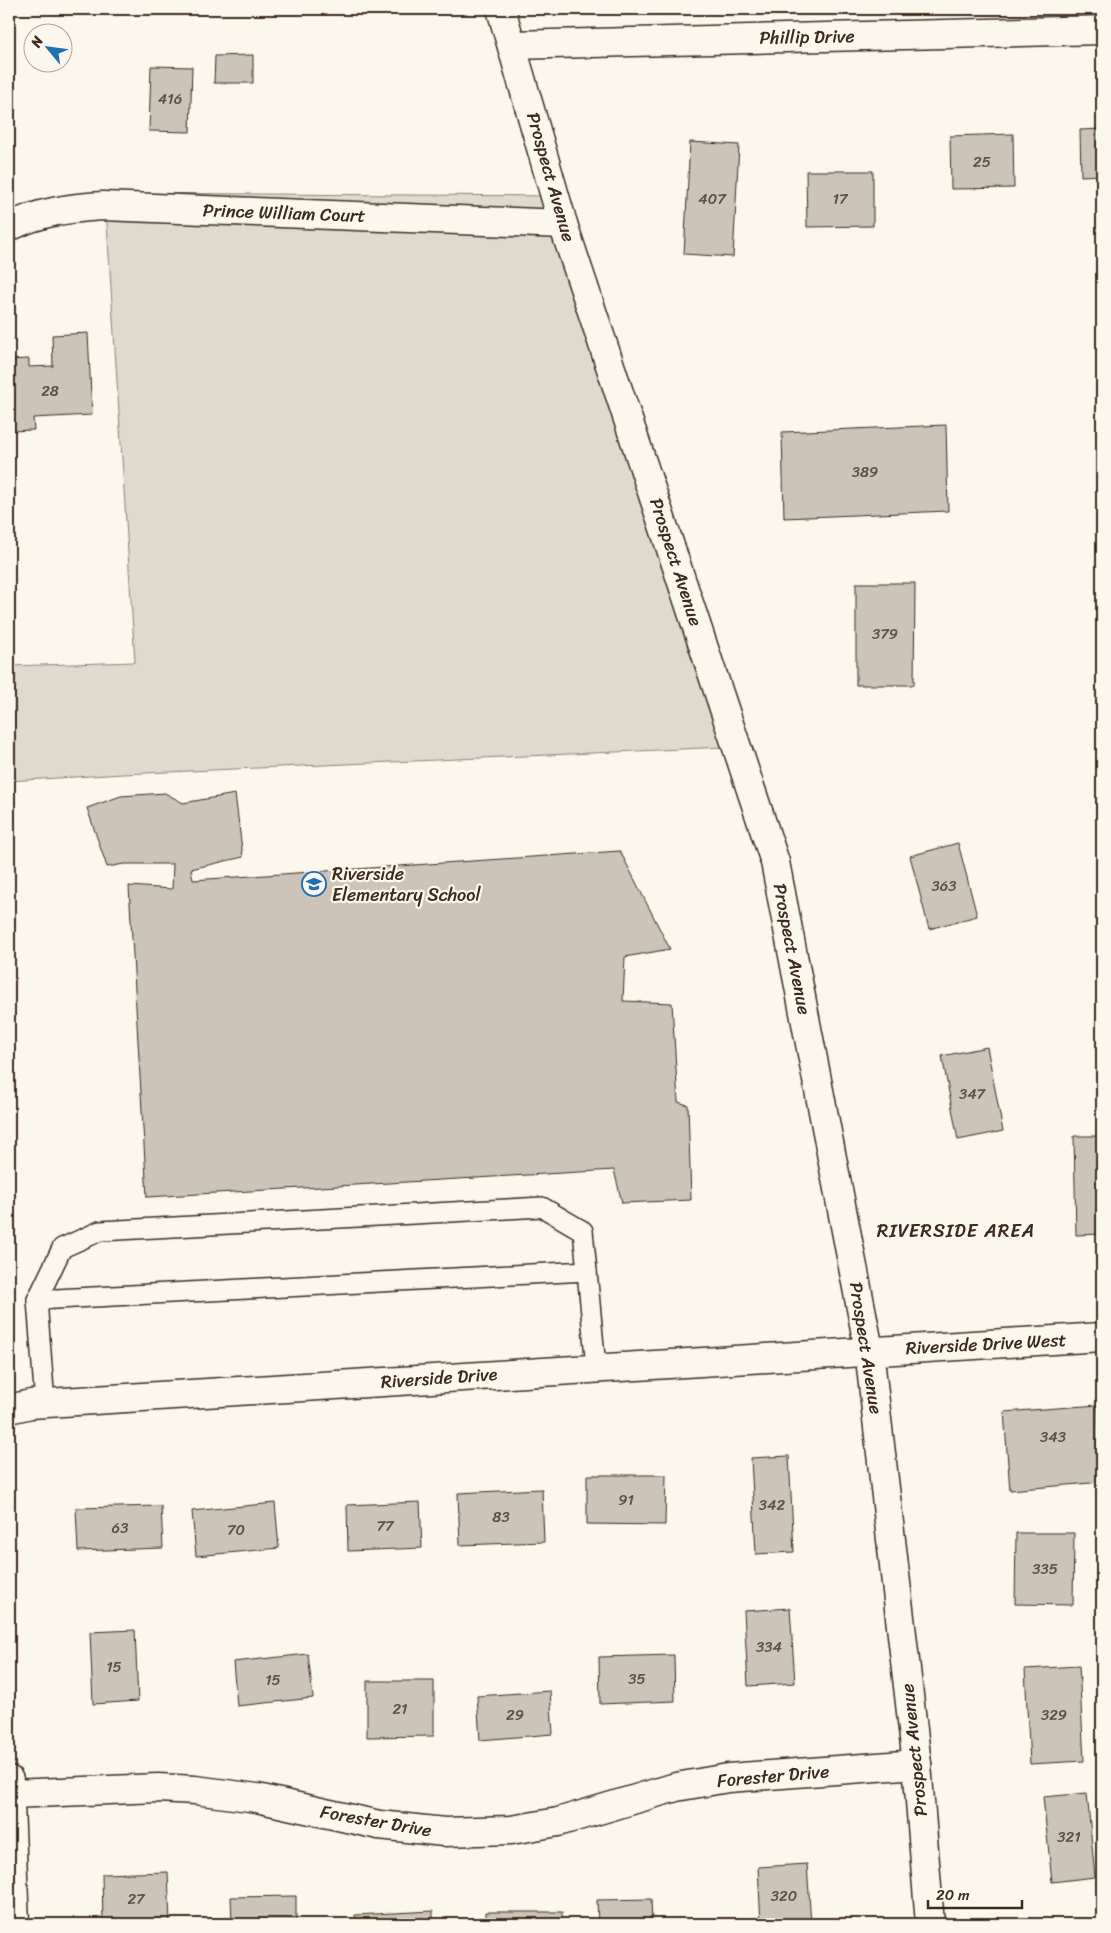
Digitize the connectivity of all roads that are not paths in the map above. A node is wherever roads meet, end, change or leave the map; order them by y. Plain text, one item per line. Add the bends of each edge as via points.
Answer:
1 (501, 9) edge
2 (1102, 30) edge
3 (512, 45) junction
4 (563, 224) junction
5 (9, 227) edge
6 (587, 1271) junction
7 (37, 1300) junction
8 (1102, 1337) edge
9 (869, 1350) junction
10 (596, 1368) junction
11 (45, 1404) junction
12 (9, 1409) edge
13 (916, 1764) junction
14 (10, 1787) edge
15 (15, 1924) edge
16 (930, 1924) edge

1 - 3 street, Prospect Avenue
2 - 3 street, Phillip Drive
3 - 4 street, Prospect Avenue
4 - 5 street, Prince William Court via 103,206 64,208
4 - 9 street, Prospect Avenue via 775,862
6 - 7 lane
6 - 7 lane via 583,1231 542,1207 100,1231 62,1248
6 - 10 lane
7 - 11 lane
8 - 9 street, Riverside Drive West
9 - 10 street, Riverside Drive
9 - 13 street, Prospect Avenue
10 - 11 street, Riverside Drive
11 - 12 street, Riverside Drive
13 - 14 street, Forester Drive via 728,1778 676,1787 558,1822 511,1830 444,1832 379,1825 257,1798 195,1790
13 - 16 street, Prospect Avenue
14 - 15 street

